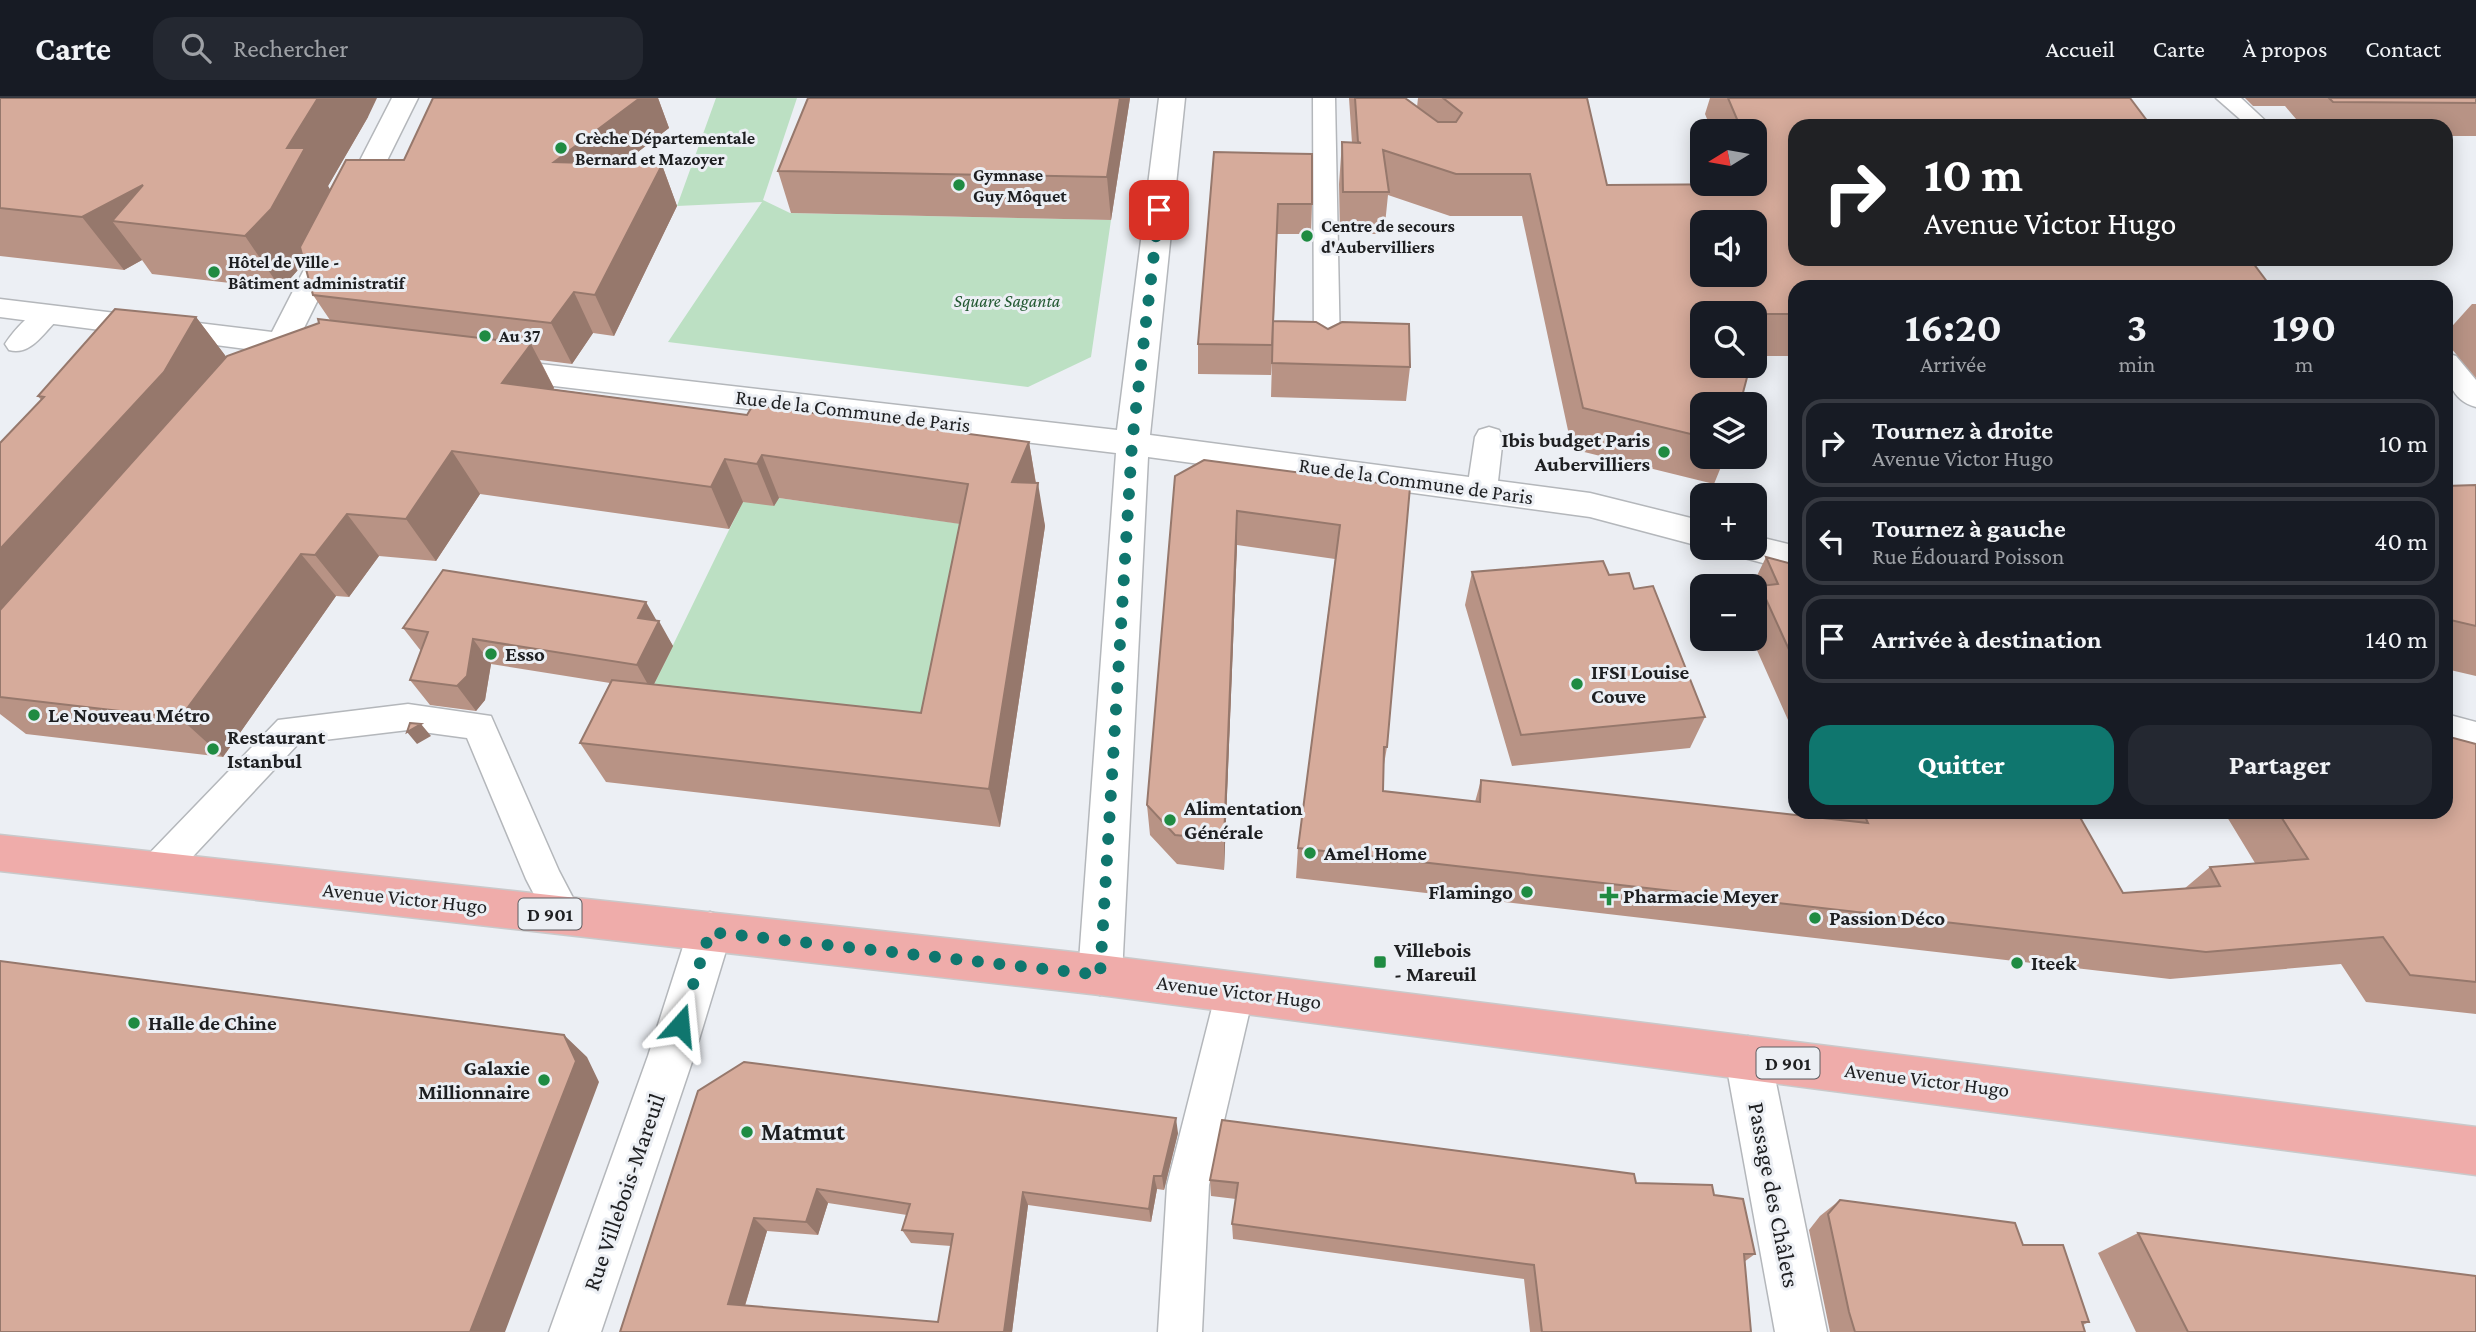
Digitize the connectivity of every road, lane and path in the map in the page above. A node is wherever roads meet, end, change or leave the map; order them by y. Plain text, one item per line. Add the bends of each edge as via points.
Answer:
1 (405, 98) edge
2 (1172, 98) edge
3 (1324, 98) edge
4 (2227, 98) edge
5 (2253, 119) edge
6 (0, 308) edge
7 (48, 314) junction
8 (18, 344) dead end
9 (280, 344) junction
10 (343, 351) edge
11 (1327, 352) edge
12 (464, 365) edge
13 (2453, 370) edge
14 (248, 389) edge
15 (2476, 398) edge
16 (1489, 437) dead end
17 (1132, 443) junction
18 (1482, 490) junction
19 (1690, 531) edge
20 (1767, 552) edge
21 (1788, 557) edge
22 (2453, 732) edge
23 (2476, 738) edge
24 (0, 853) edge
25 (156, 871) junction
26 (564, 915) junction
27 (710, 932) junction
28 (1100, 975) junction
29 (1235, 992) junction
30 (1748, 1058) junction
31 (2476, 1151) edge
32 (575, 1332) edge
33 (1180, 1332) edge
34 (1801, 1332) edge

1 - 9 street
2 - 17 street
3 - 11 lane
4 - 5 lane
6 - 7 street
7 - 8 lane
7 - 9 street
9 - 10 street
9 - 14 street
12 - 17 street, Rue de la Commune de Paris
13 - 15 lane
16 - 18 lane
17 - 18 street, Rue de la Commune de Paris
17 - 28 street
18 - 19 street, Rue de la Commune de Paris via 1590,505
20 - 21 street
22 - 23 street
24 - 25 main road, Avenue Victor Hugo / D 901
25 - 26 main road, Avenue Victor Hugo / D 901
25 - 26 lane via 290,730 408,717 479,726
26 - 27 main road, Avenue Victor Hugo / D 901
27 - 28 main road, Avenue Victor Hugo / D 901
27 - 32 street, Rue Villebois-Mareuil
28 - 29 main road, Avenue Victor Hugo / D 901
29 - 30 main road, Avenue Victor Hugo / D 901
29 - 33 lane via 1188,1185
30 - 31 main road, Avenue Victor Hugo / D 901
30 - 34 street, Passage des Châlets

